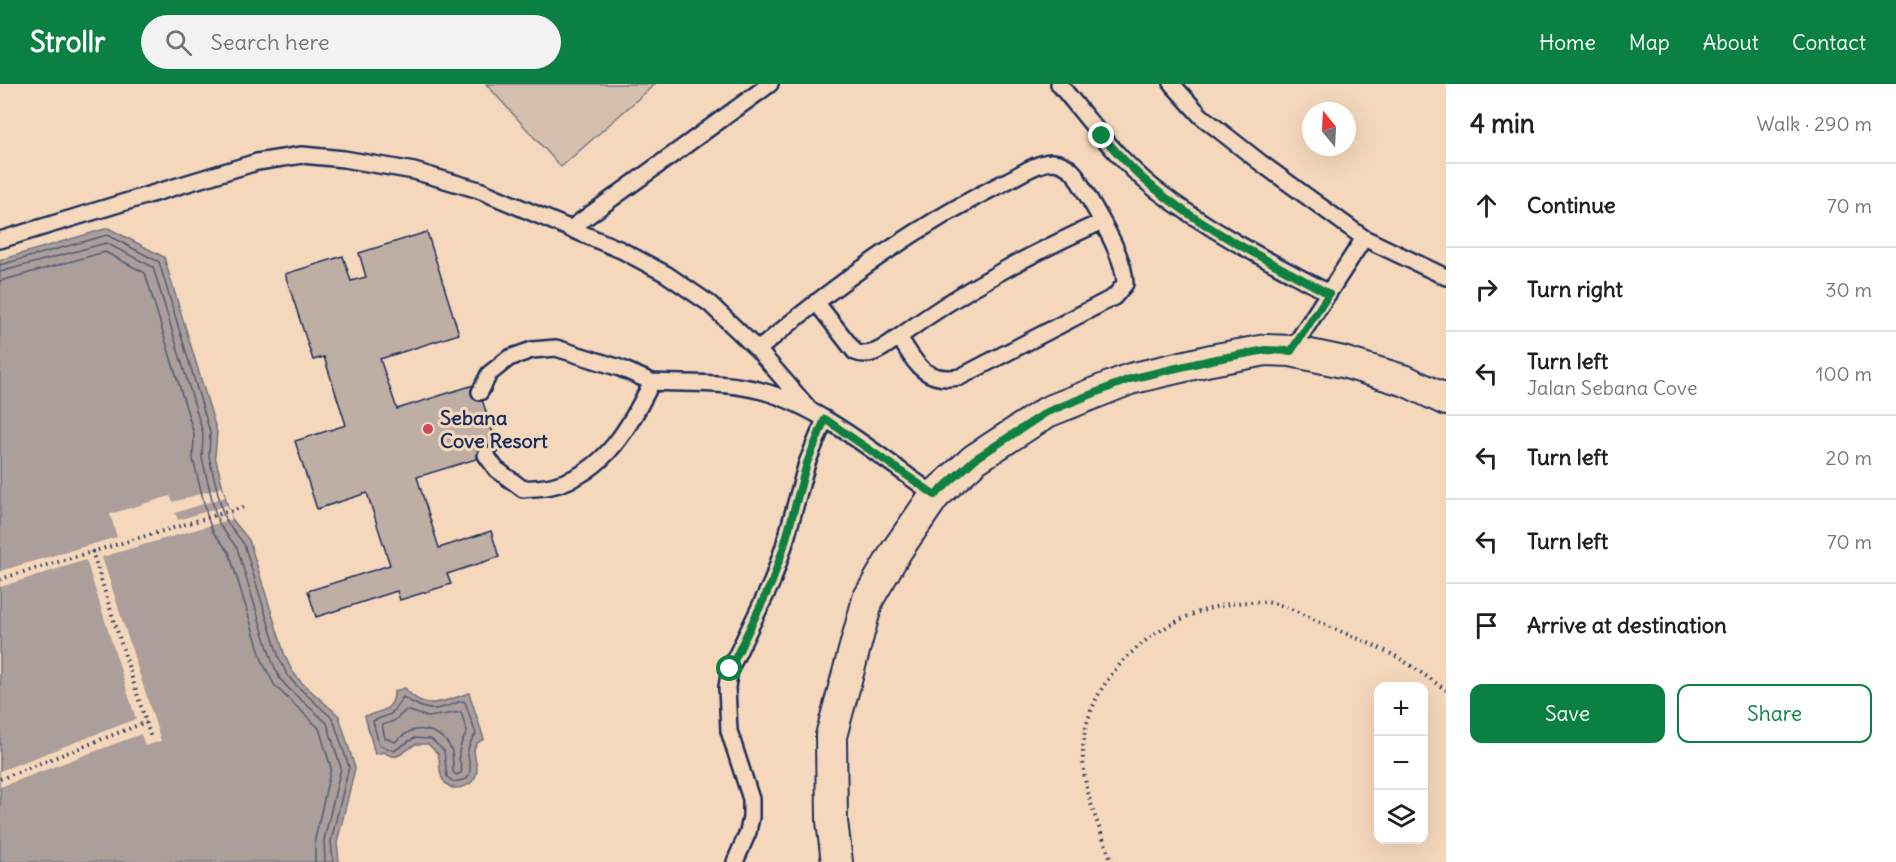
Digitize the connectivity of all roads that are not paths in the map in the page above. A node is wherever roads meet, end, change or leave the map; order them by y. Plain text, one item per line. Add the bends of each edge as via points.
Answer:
1 (770, 84) edge
2 (1059, 84) edge
3 (1172, 84) edge
4 (1101, 222) junction
5 (570, 229) junction
6 (1364, 238) junction
7 (0, 240) edge
8 (1446, 277) edge
9 (1329, 294) junction
10 (816, 302) junction
11 (899, 337) junction
12 (758, 350) junction
13 (1291, 351) junction
14 (652, 382) junction
15 (480, 392) dead end
16 (1446, 400) edge
17 (810, 410) junction
18 (825, 419) junction
19 (486, 455) dead end
20 (935, 495) junction
21 (735, 862) edge
22 (837, 862) edge

1 - 5 lane
2 - 9 lane via 1126,163 1154,189 1203,222
3 - 6 lane via 1201,116
4 - 10 lane via 1070,168 1053,162 1042,164 929,224
4 - 11 lane via 1009,266
4 - 11 lane via 1125,275 1125,284 1114,297 960,377 926,374
5 - 7 lane via 479,190 414,171 302,155 257,162
5 - 12 lane via 666,274 710,304
6 - 8 lane
6 - 9 lane
9 - 13 lane
10 - 11 lane via 855,352 875,352
10 - 12 lane
12 - 17 lane
13 - 16 street via 1406,381
13 - 20 street via 1266,350 1130,379 1047,412 975,459
14 - 15 lane via 556,348 532,350 509,358 489,374
14 - 17 lane via 737,386
14 - 19 lane via 629,426 584,474 555,485 523,489 496,470
17 - 18 lane
18 - 20 lane
18 - 21 lane via 807,463 772,582 730,669 726,696 729,731 751,799 748,832
20 - 22 street via 868,599 831,736 832,821

